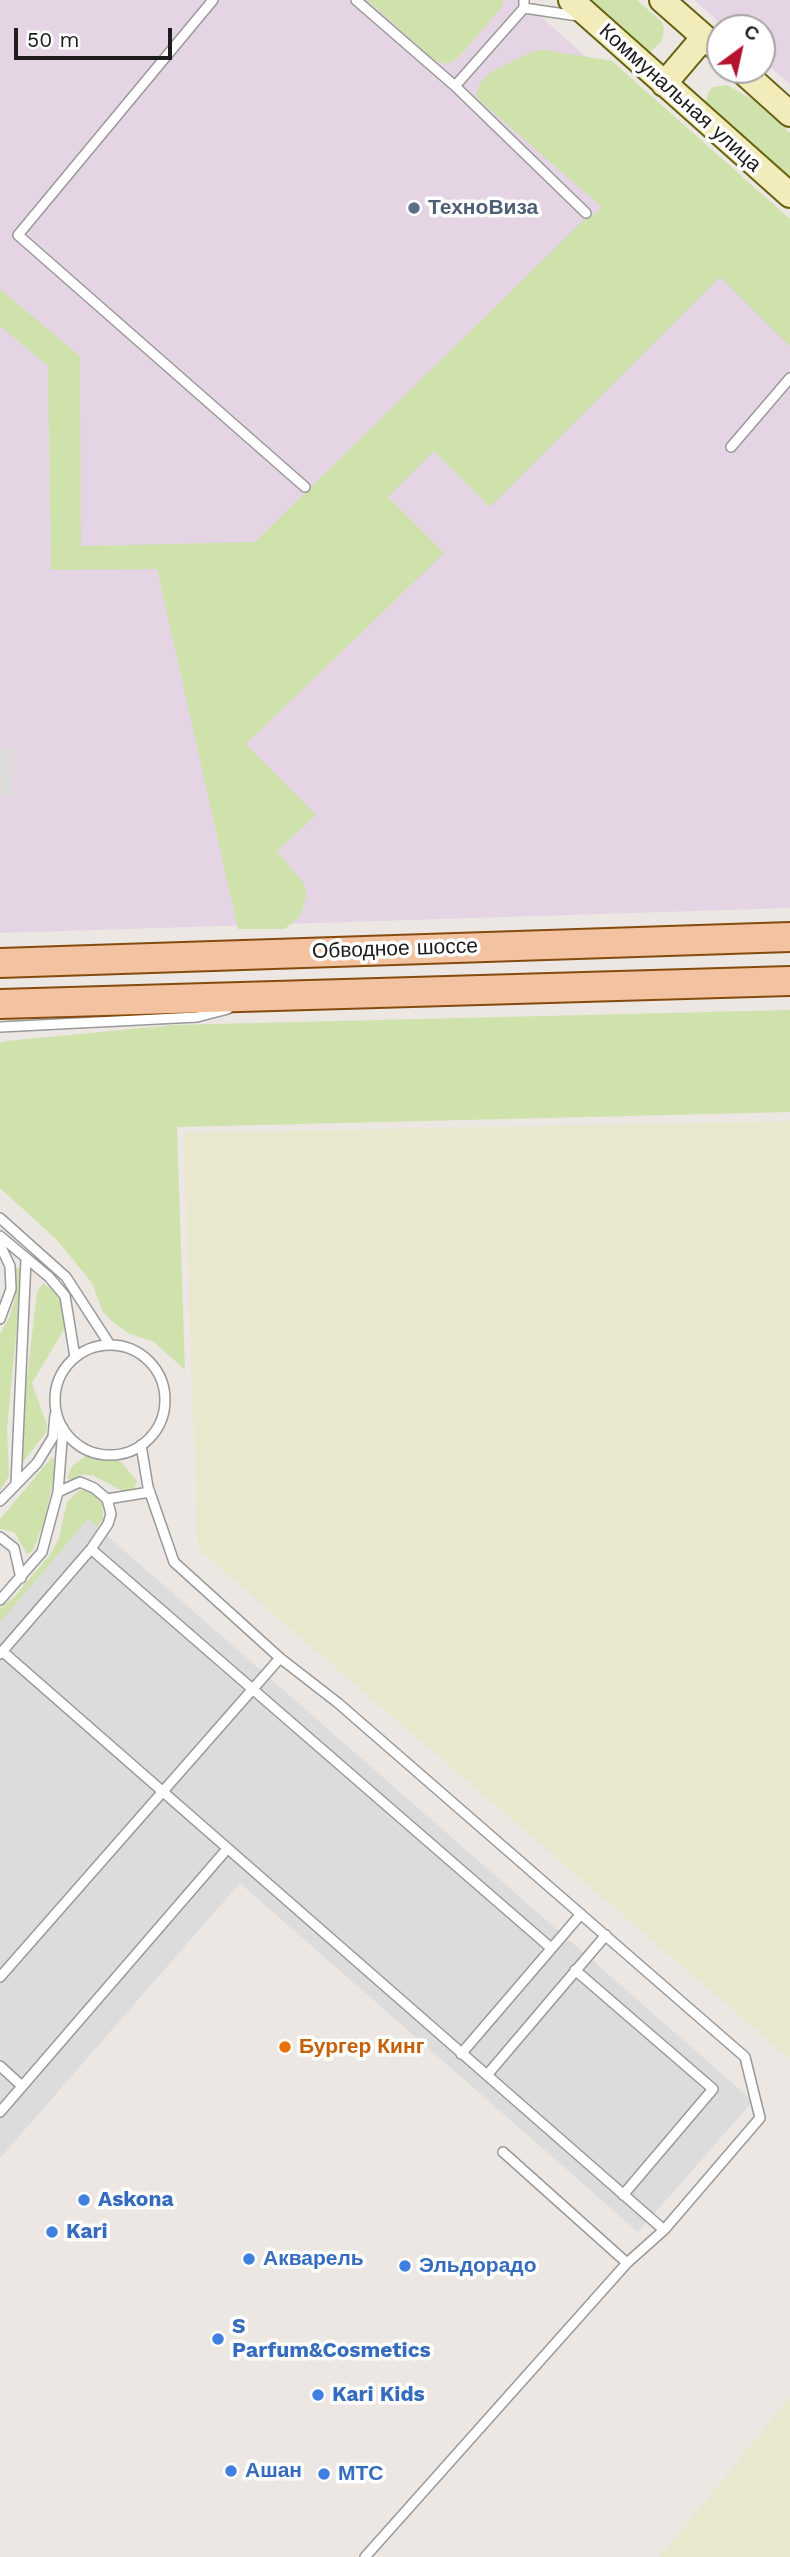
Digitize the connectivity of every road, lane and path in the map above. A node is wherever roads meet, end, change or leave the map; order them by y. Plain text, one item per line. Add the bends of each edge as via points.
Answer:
1 (214, 0) edge
2 (356, 0) edge
3 (571, 0) edge
4 (662, 0) edge
5 (524, 4) edge
6 (591, 17) junction
7 (706, 39) edge
8 (706, 49) edge
9 (664, 83) junction
10 (757, 84) edge
11 (455, 86) junction
12 (790, 114) edge
13 (790, 195) edge
14 (586, 213) dead end
15 (790, 378) edge
16 (731, 447) dead end
17 (304, 487) dead end
18 (790, 937) edge
19 (0, 963) edge
20 (790, 981) edge
21 (278, 996) junction
22 (0, 1004) edge
23 (0, 1027) edge
24 (0, 1218) edge
25 (0, 1236) edge
26 (0, 1245) edge
27 (26, 1259) junction
28 (0, 1319) edge
29 (110, 1345) junction
30 (75, 1357) junction
31 (56, 1406) junction
32 (63, 1427) junction
33 (141, 1445) junction
34 (16, 1484) junction
35 (58, 1492) junction
36 (150, 1492) junction
37 (107, 1499) junction
38 (0, 1501) edge
39 (0, 1537) edge
40 (91, 1549) junction
41 (21, 1578) junction
42 (0, 1600) edge
43 (1, 1653) edge
44 (280, 1658) junction
45 (251, 1690) junction
46 (161, 1792) junction
47 (227, 1849) junction
48 (581, 1914) junction
49 (606, 1935) junction
50 (551, 1948) junction
51 (575, 1970) junction
52 (0, 1977) edge
53 (461, 2054) junction
54 (0, 2066) edge
55 (486, 2076) junction
56 (22, 2086) junction
57 (0, 2112) edge
58 (503, 2152) dead end
59 (623, 2195) junction
60 (664, 2230) junction
61 (627, 2263) junction
62 (365, 2557) edge

1 - 17 lane via 18,235
2 - 11 lane
3 - 6 main road, Коммунальная улица
4 - 7 main road
5 - 6 lane
5 - 11 lane
6 - 9 main road, Коммунальная улица
8 - 9 main road
9 - 13 main road, Коммунальная улица
10 - 12 main road
11 - 14 lane
15 - 16 lane
18 - 19 main road, Обводное шоссе
20 - 21 main road, Обводное шоссе
21 - 22 main road, Обводное шоссе
21 - 23 lane via 197,1017
24 - 29 lane via 66,1277
25 - 27 lane
26 - 28 lane via 10,1266 11,1289
27 - 30 lane via 65,1296
27 - 34 lane
29 - 30 lane
29 - 33 lane via 143,1355 163,1383 162,1418
30 - 31 lane via 56,1388
31 - 32 lane
31 - 34 lane via 53,1437 37,1463
32 - 33 lane via 79,1445 94,1452 126,1452
32 - 35 lane
33 - 36 lane
34 - 38 lane
35 - 37 lane via 80,1482
35 - 41 lane via 42,1552
36 - 37 lane
36 - 44 lane via 174,1562
37 - 40 lane via 108,1524
39 - 41 lane via 14,1548
40 - 43 lane
40 - 45 lane
41 - 42 lane
43 - 46 lane
44 - 45 lane
44 - 48 lane
45 - 46 lane
45 - 50 lane
46 - 47 lane
46 - 52 lane
47 - 53 lane
47 - 56 lane
48 - 49 lane
48 - 50 lane
49 - 51 lane
49 - 60 lane via 745,2057 760,2118
50 - 53 lane
51 - 55 lane
51 - 59 lane via 713,2089
53 - 55 lane
54 - 56 lane
55 - 59 lane
56 - 57 lane
58 - 61 lane
59 - 60 lane
60 - 61 lane
61 - 62 lane

